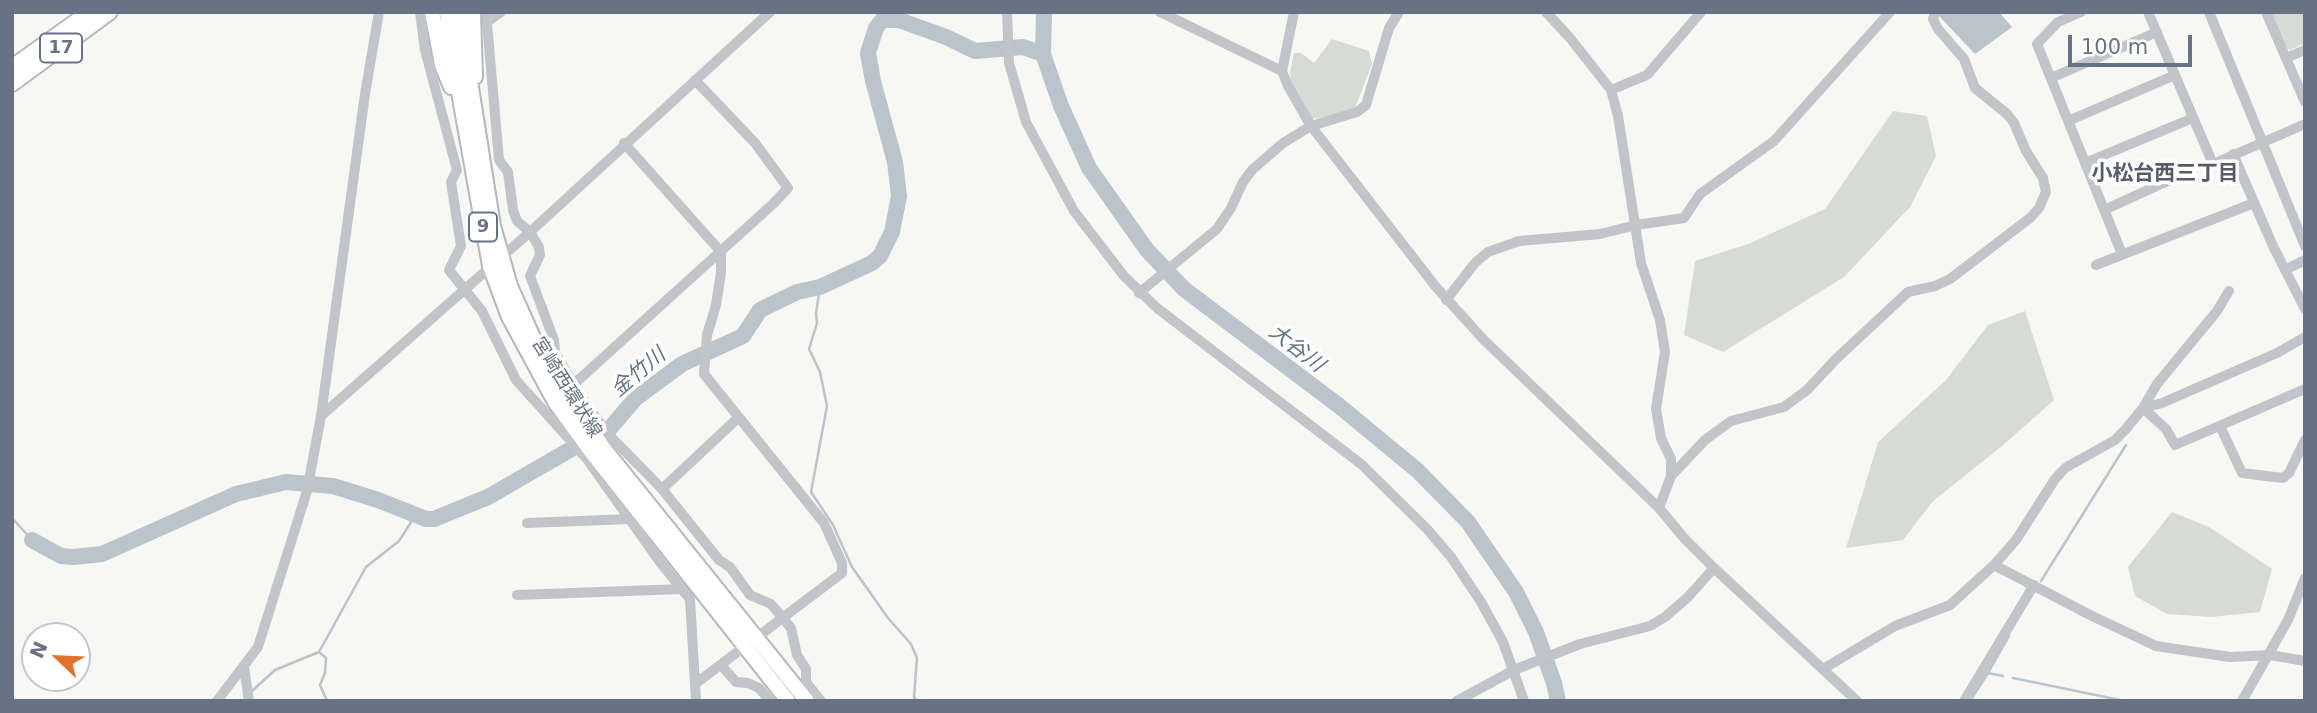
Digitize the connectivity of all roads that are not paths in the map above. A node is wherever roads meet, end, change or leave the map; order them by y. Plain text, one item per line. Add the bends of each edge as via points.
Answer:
1 (89, 12) edge
2 (110, 12) edge
3 (379, 12) edge
4 (420, 12) edge
5 (432, 12) edge
6 (447, 12) edge
7 (459, 12) edge
8 (472, 12) edge
9 (501, 12) edge
10 (770, 12) edge
11 (1007, 12) edge
12 (1160, 12) edge
13 (1280, 12) edge
14 (1399, 12) edge
15 (1701, 12) edge
16 (1890, 12) edge
17 (1935, 12) edge
18 (2050, 12) edge
19 (2081, 12) edge
20 (2148, 12) edge
21 (2209, 12) edge
22 (2266, 12) edge
23 (1548, 13) edge
24 (1293, 15) edge
25 (487, 17) edge
26 (2058, 22) junction
27 (2157, 32) junction
28 (2305, 50) edge
29 (2286, 58) junction
30 (12, 67) edge
31 (1282, 71) junction
32 (2175, 75) junction
33 (2051, 78) junction
34 (695, 80) junction
35 (12, 83) edge
36 (1611, 90) junction
37 (2305, 102) edge
38 (468, 114) junction
39 (2193, 118) junction
40 (2068, 121) junction
41 (2305, 124) edge
42 (1311, 126) junction
43 (2262, 142) junction
44 (624, 143) junction
45 (2233, 154) junction
46 (2085, 163) junction
47 (2183, 174) dead end
48 (2254, 203) junction
49 (2104, 210) junction
50 (1636, 225) junction
51 (530, 232) junction
52 (2305, 246) edge
53 (721, 252) junction
54 (2122, 254) junction
55 (2305, 260) edge
56 (495, 262) junction
57 (2096, 265) dead end
58 (2285, 270) junction
59 (466, 289) junction
60 (1141, 291) junction
61 (2229, 291) dead end
62 (1446, 300) junction
63 (2305, 309) edge
64 (2305, 338) edge
65 (574, 384) junction
66 (2305, 388) edge
67 (2143, 408) junction
68 (321, 416) junction
69 (739, 417) junction
70 (576, 420) junction
71 (2220, 426) junction
72 (2305, 440) edge
73 (600, 450) junction
74 (1671, 475) junction
75 (662, 489) junction
76 (1659, 508) junction
77 (631, 519) junction
78 (527, 523) dead end
79 (1994, 565) junction
80 (1714, 568) junction
81 (2305, 578) edge
82 (2034, 585) junction
83 (682, 589) junction
84 (517, 595) dead end
85 (782, 619) junction
86 (756, 639) junction
87 (2270, 655) junction
88 (2305, 661) edge
89 (721, 665) junction
90 (244, 667) junction
91 (1517, 669) junction
92 (1823, 669) junction
93 (695, 684) junction
94 (217, 701) edge
95 (248, 701) edge
96 (695, 701) edge
97 (770, 701) edge
98 (788, 701) edge
99 (807, 701) edge
100 (821, 701) edge
101 (1457, 701) edge
102 (1524, 701) edge
103 (1857, 701) edge
104 (1964, 701) edge
105 (2242, 701) edge

1 - 30 main road, 17
2 - 35 main road, 17
3 - 68 street
4 - 59 street via 425,50 457,170 452,182 461,246 449,270
5 - 38 main road via 442,65
6 - 38 main road, 宮崎西環状線 / 9
7 - 38 main road, 宮崎西環状線 / 9
8 - 38 main road via 475,52
9 - 25 street
10 - 34 street
11 - 60 street via 1009,63 1026,122 1074,211
12 - 31 street
13 - 24 street
14 - 42 street via 1389,27 1366,105
15 - 36 street via 1647,75
16 - 50 street via 1774,141 1700,194 1684,218
17 - 74 street via 1938,29 1964,59 1975,89 2014,123 2043,178 2046,192 2039,208 1950,279 1908,292 1784,407 1731,421
18 - 26 street
19 - 26 street
20 - 27 street
21 - 43 street
22 - 29 street
23 - 36 street
24 - 31 street
25 - 51 street via 499,160 508,172 517,221
26 - 33 street via 2037,44
27 - 32 street
27 - 33 street
28 - 29 street
29 - 37 street
31 - 42 street
32 - 39 street
32 - 40 street
33 - 40 street
34 - 44 street
34 - 53 street via 755,144 788,188
36 - 50 street
38 - 56 main road, 宮崎西環状線 / 9 via 493,226
39 - 45 street via 2213,164
39 - 46 street
40 - 46 street
41 - 43 street
42 - 60 street via 1252,170 1217,229
42 - 62 street
43 - 45 street
43 - 52 street
44 - 51 street
44 - 53 street
45 - 48 street
46 - 49 street
47 - 49 street
48 - 54 street
48 - 58 street
49 - 54 street
50 - 62 street via 1600,234 1519,241 1489,252
50 - 74 street via 1641,263 1664,336 1665,365 1656,409 1661,438 1671,459
51 - 56 street
51 - 65 street via 540,255 530,276 555,353
53 - 65 street
53 - 69 street via 704,374
54 - 57 street
55 - 58 street
56 - 59 street
56 - 70 main road, 宮崎西環状線 / 9 via 509,317 555,402
58 - 63 street
59 - 68 street
59 - 70 street via 516,380
60 - 91 street via 1189,335 1283,402 1389,490 1451,557 1482,602
61 - 67 street
62 - 76 street
64 - 67 street
65 - 70 street
66 - 71 street
67 - 71 street via 2175,444
67 - 79 street via 2115,440 2065,468
68 - 90 street via 307,491 258,647
69 - 75 street
69 - 85 street via 824,523 842,564 842,573
70 - 73 main road, 宮崎西環状線 / 9
70 - 73 street
71 - 72 street via 2242,473 2284,478
73 - 75 street
73 - 77 street
73 - 86 main road, 宮崎西環状線 / 9
74 - 76 street
75 - 85 street via 750,595 771,604
76 - 80 street
77 - 78 street
77 - 83 street
79 - 82 street
79 - 92 street via 1950,605 1895,626
80 - 91 street via 1688,597 1650,626 1580,644
80 - 92 street
81 - 87 street
82 - 87 street via 2156,646 2230,657
82 - 104 street
83 - 84 street
83 - 93 street via 690,599
85 - 86 street
85 - 100 street via 806,669 806,682
86 - 89 street
86 - 98 main road, 宮崎西環状線 / 9
86 - 99 main road, 宮崎西環状線 / 9
87 - 88 street
87 - 105 street
89 - 93 street
89 - 97 street via 736,682 759,688
90 - 94 street
90 - 95 street
91 - 101 street
91 - 102 street
92 - 103 street
93 - 96 street

